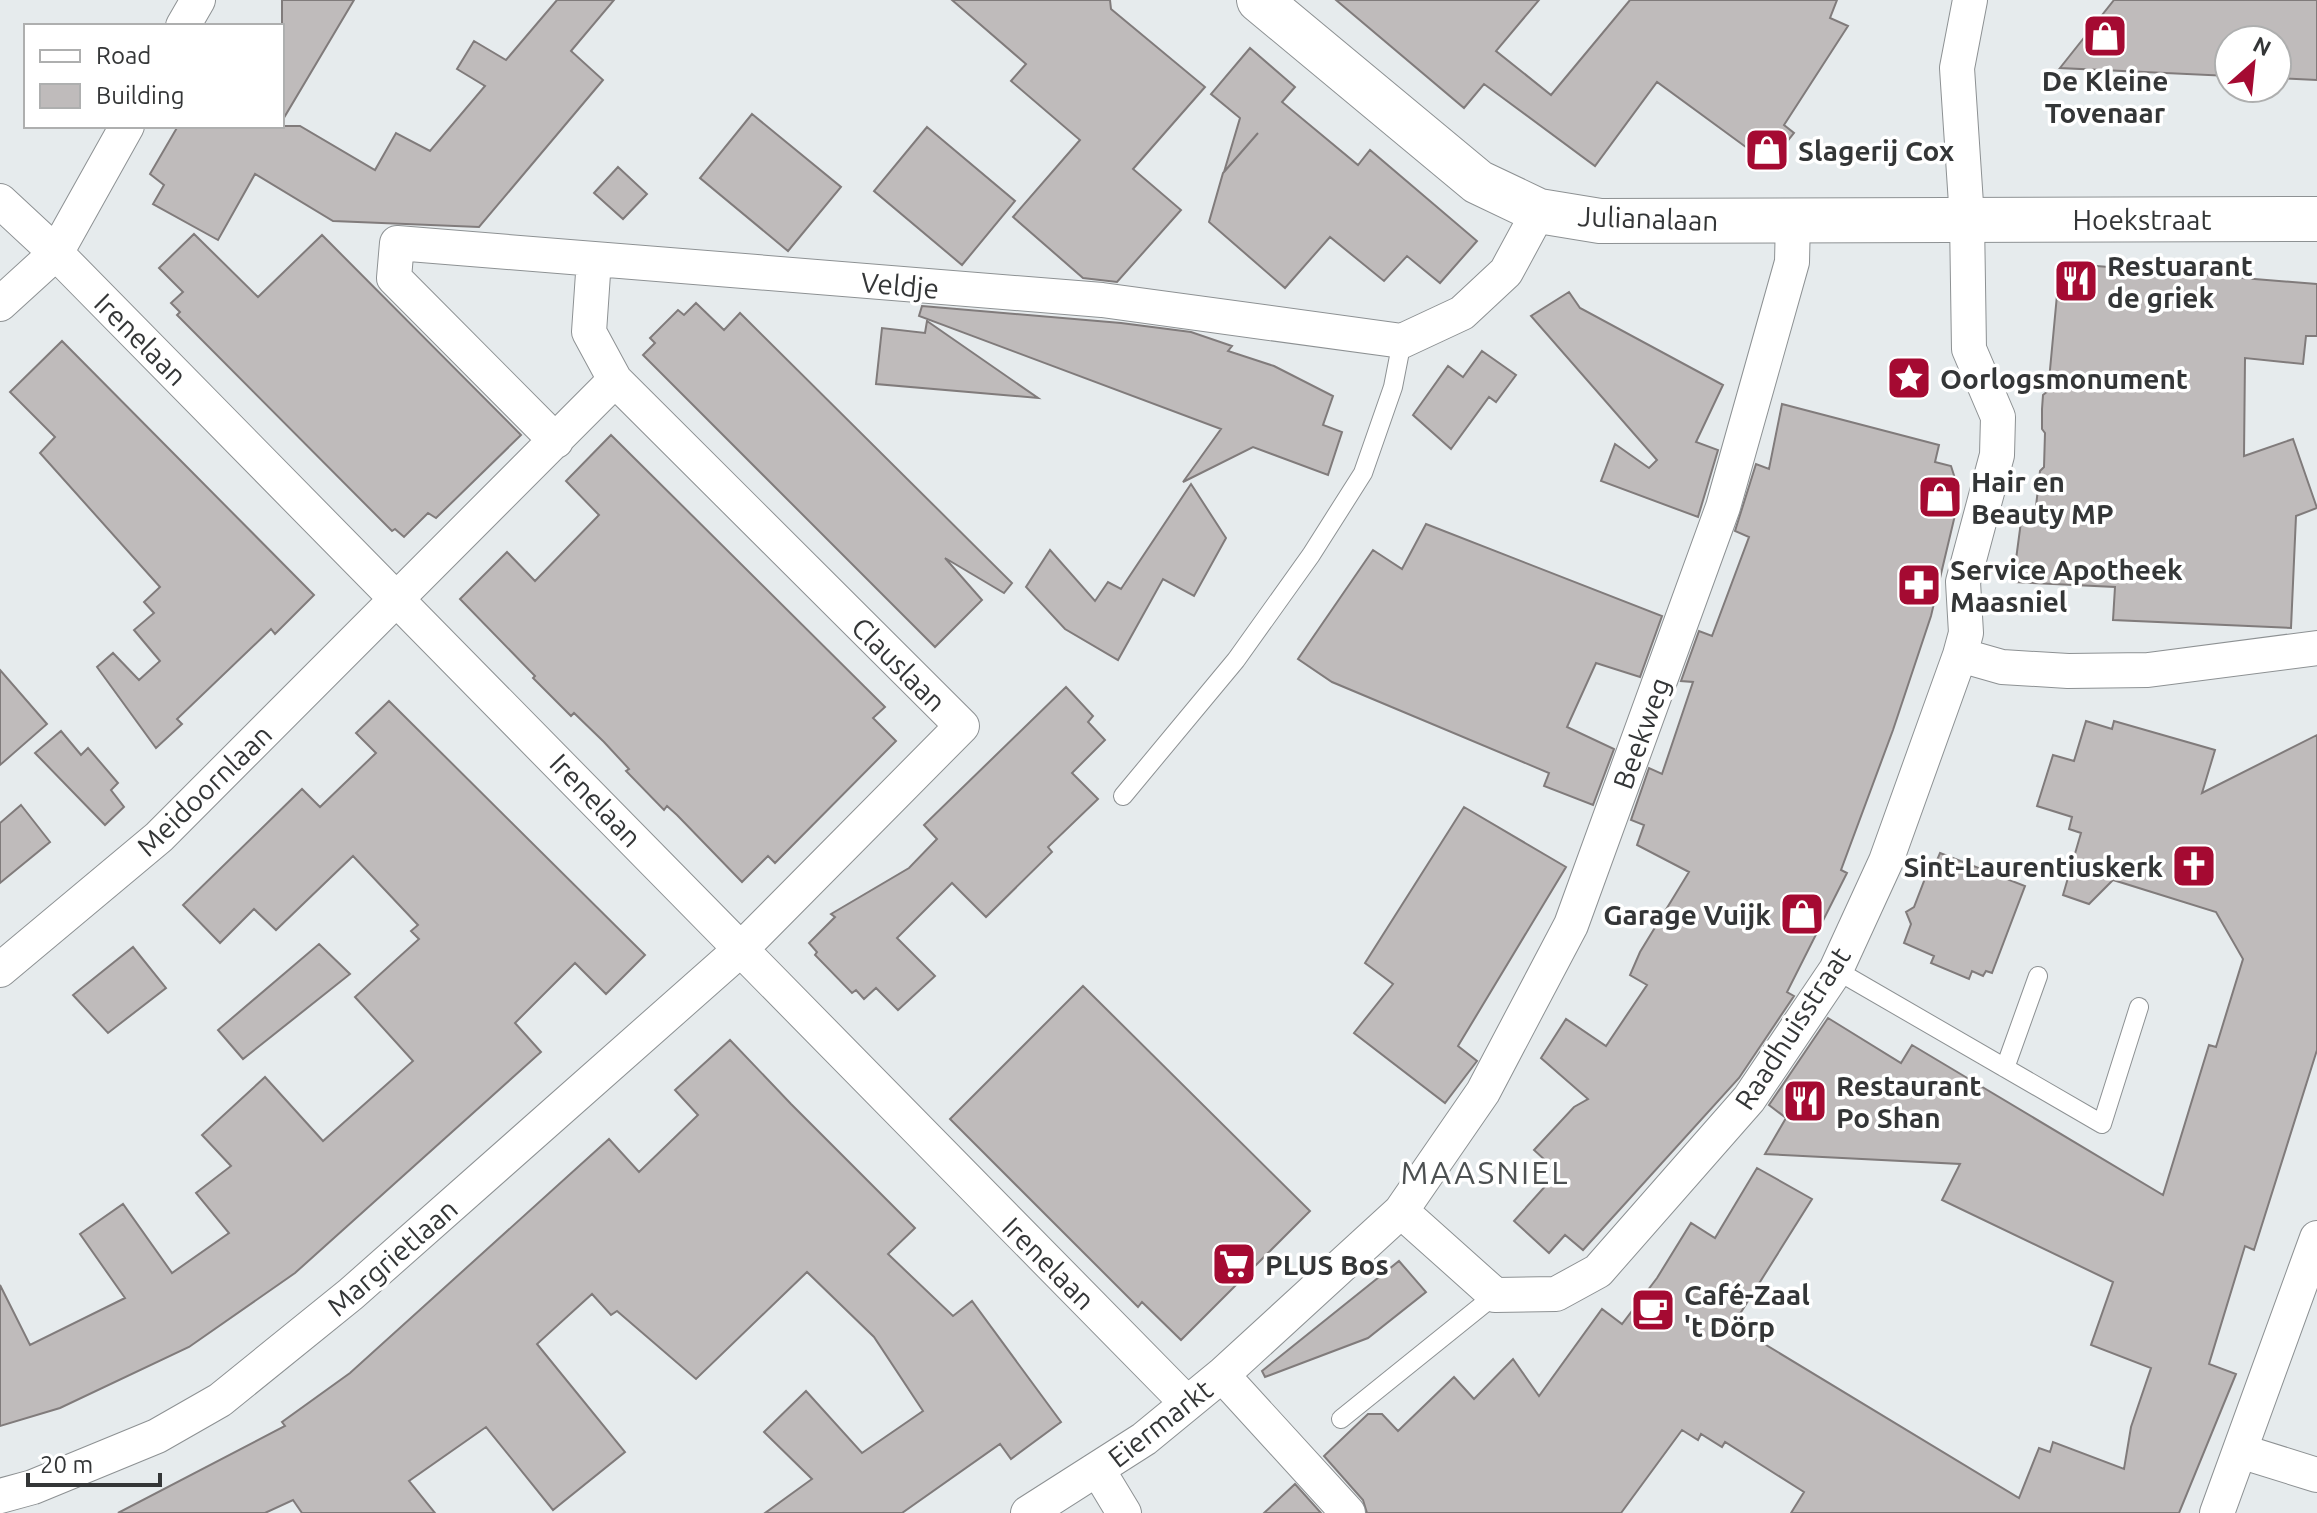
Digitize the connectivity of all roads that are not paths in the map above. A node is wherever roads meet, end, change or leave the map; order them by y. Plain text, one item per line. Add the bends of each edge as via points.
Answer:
1 (198, 0) edge
2 (1259, 0) edge
3 (1970, 0) edge
4 (184, 24) edge
5 (126, 128) edge
6 (0, 201) edge
7 (1539, 211) junction
8 (1793, 219) junction
9 (1967, 219) junction
10 (2317, 219) edge
11 (56, 253) junction
12 (594, 259) junction
13 (0, 304) edge
14 (1402, 341) junction
15 (615, 380) junction
16 (556, 441) junction
17 (398, 599) junction
18 (2317, 648) edge
19 (1960, 655) junction
20 (1123, 796) dead end
21 (741, 949) junction
22 (0, 970) edge
23 (1836, 970) junction
24 (2038, 976) dead end
25 (2139, 1007) dead end
26 (2005, 1068) junction
27 (1401, 1211) junction
28 (2317, 1238) edge
29 (1495, 1295) junction
30 (1222, 1375) junction
31 (1187, 1403) junction
32 (1341, 1419) dead end
33 (2240, 1451) junction
34 (1098, 1470) junction
35 (2317, 1475) edge
36 (0, 1496) edge
37 (1028, 1513) edge
38 (1124, 1513) edge
39 (1348, 1513) edge
40 (2217, 1513) edge

1 - 4 street
2 - 7 street, Julianalaan via 1478,182
3 - 9 street, Raadhuisstraat via 1957,68
5 - 11 street
6 - 11 street, Irenelaan
7 - 8 street, Julianalaan via 1600,221
7 - 14 street via 1506,272 1462,313
8 - 9 street, Julianalaan
8 - 27 street, Beekweg via 1792,262 1723,507 1571,925 1483,1092
9 - 10 street, Hoekstraat
9 - 19 street, Raadhuisstraat via 1969,349 1998,417 1997,455 1963,582 1966,633
11 - 13 street
11 - 17 street, Irenelaan
12 - 14 street, Veldje via 1102,300
12 - 15 street, Clauslaan via 589,332
12 - 16 street, Veldje via 397,243 394,278
14 - 20 lane via 1393,387 1363,473 1236,660
15 - 16 street
15 - 21 street, Clauslaan via 962,726
16 - 17 street
17 - 21 street, Irenelaan
17 - 22 street, Meidoornlaan via 159,837
18 - 19 street via 2148,670 2002,667
19 - 23 street, Raadhuisstraat via 1886,861
21 - 31 street, Irenelaan
21 - 36 street, Margrietlaan via 351,1294 220,1400 157,1436
23 - 26 lane
23 - 29 street, Raadhuisstraat via 1749,1099 1598,1271 1556,1294
24 - 26 lane
25 - 26 lane via 2102,1124
27 - 29 street
27 - 30 street, Beekweg
28 - 33 street
29 - 32 lane
30 - 31 street, Eiermarkt
30 - 39 street
31 - 34 street, Eiermarkt
33 - 35 street
33 - 40 street
34 - 37 street, Eiermarkt
34 - 38 street, Eiermarkt

